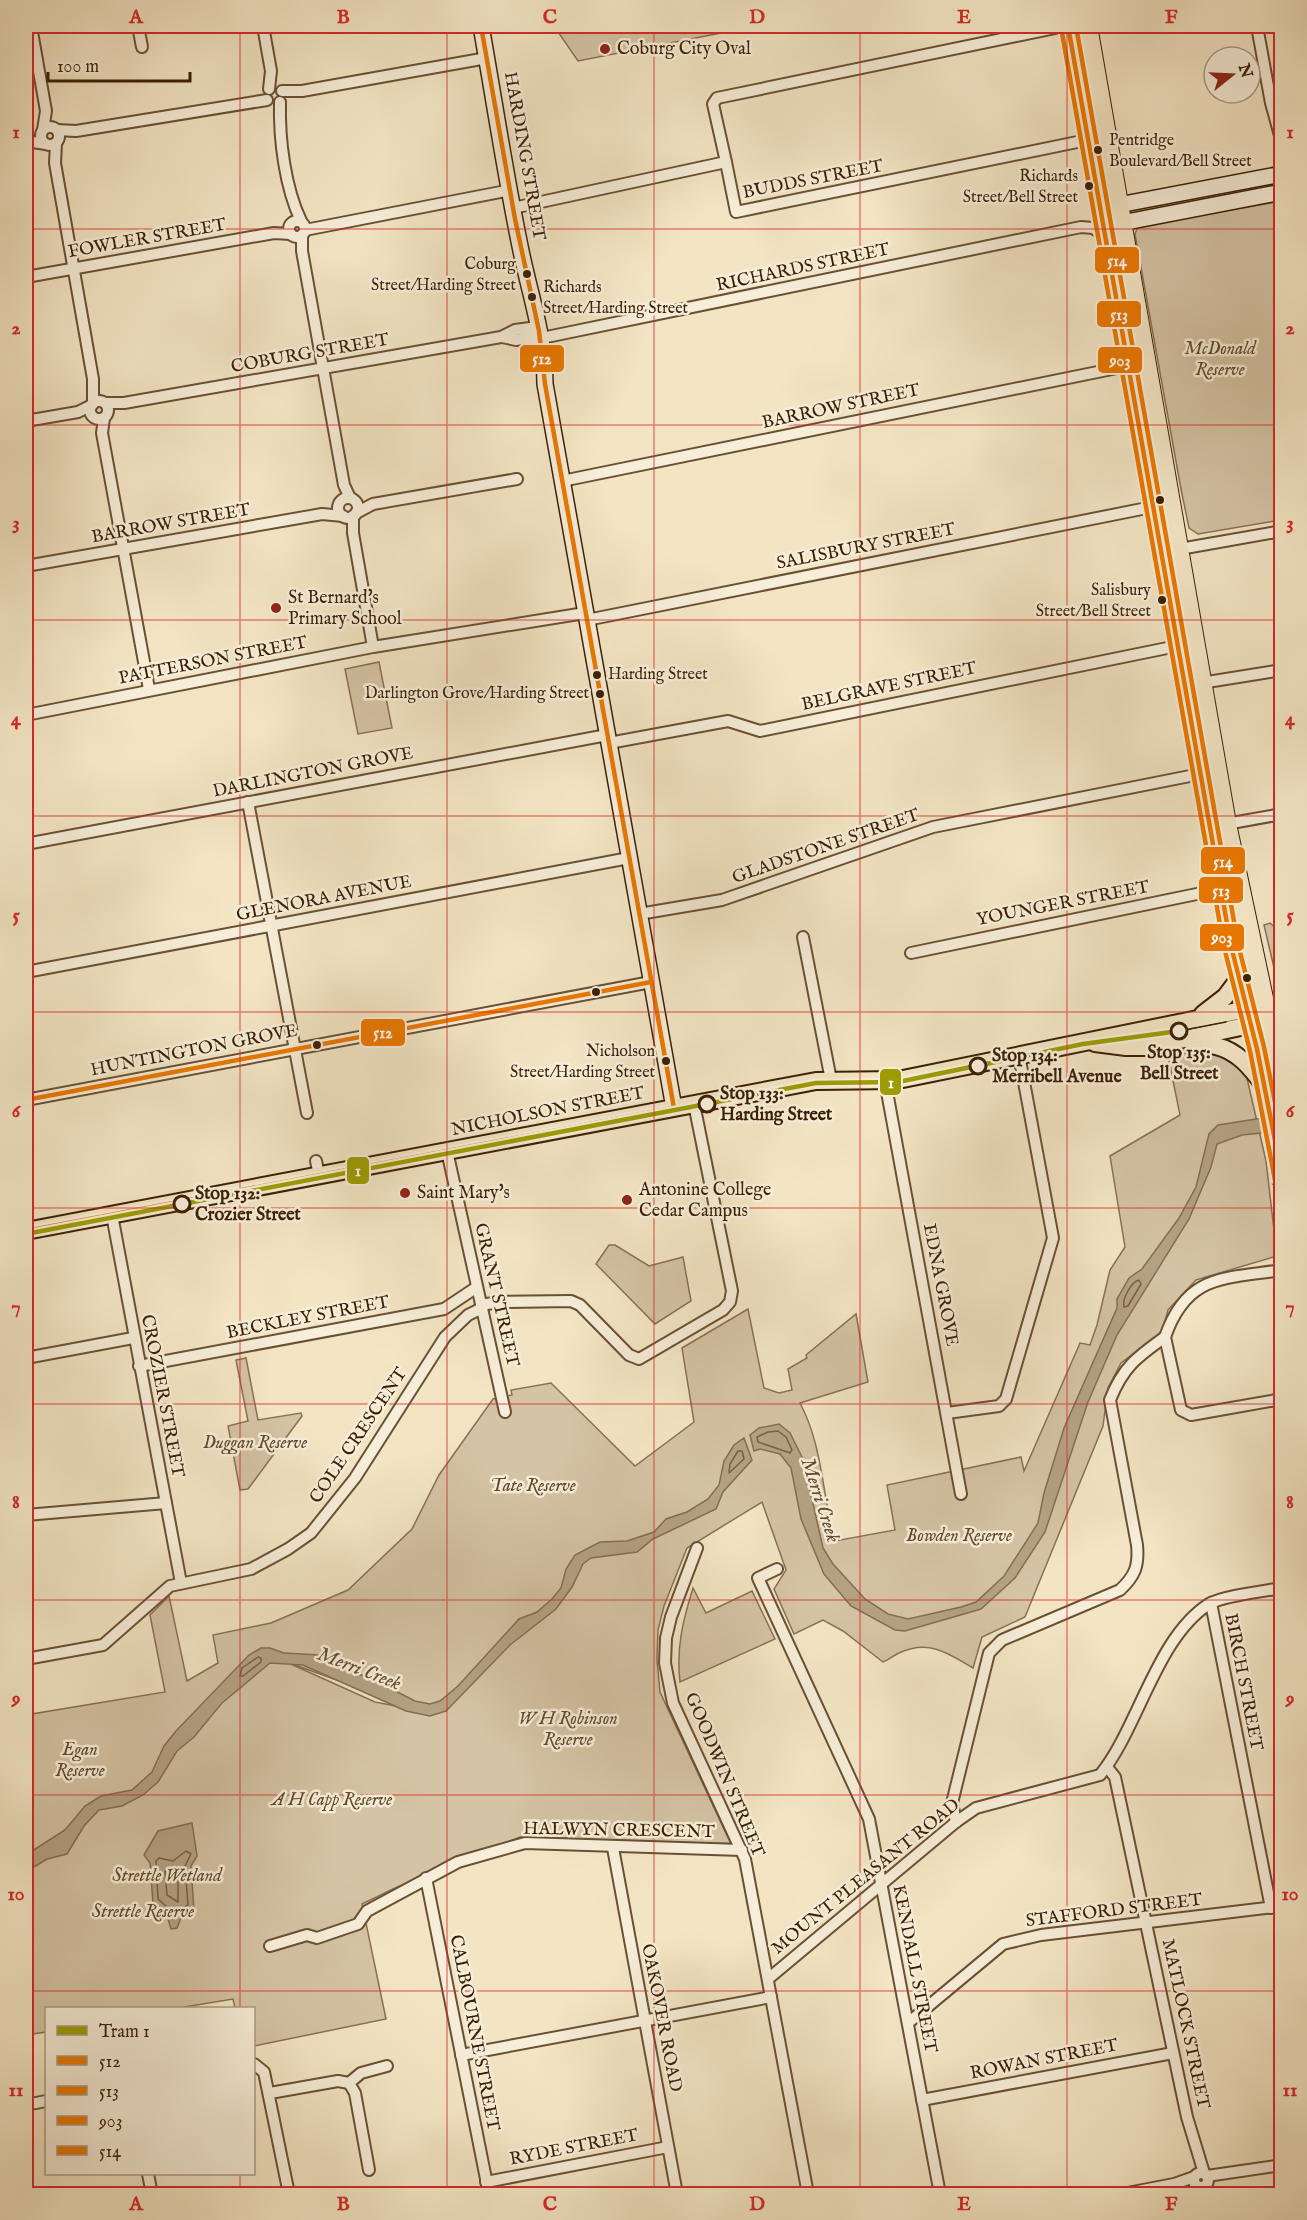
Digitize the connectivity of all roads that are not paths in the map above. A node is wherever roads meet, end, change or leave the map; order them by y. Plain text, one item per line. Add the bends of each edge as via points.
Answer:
1 (31, 26) edge
2 (138, 26) edge
3 (263, 26) edge
4 (481, 26) edge
5 (1066, 26) edge
6 (1087, 26) edge
7 (1257, 26) edge
8 (142, 47) dead end
9 (487, 58) junction
10 (275, 96) junction
11 (46, 111) junction
12 (42, 131) junction
13 (53, 138) junction
14 (1087, 140) junction
15 (26, 141) edge
16 (1281, 143) edge
17 (726, 162) junction
18 (1281, 174) edge
19 (511, 190) junction
20 (1278, 193) edge
21 (513, 208) junction
22 (1108, 219) junction
23 (1081, 227) junction
24 (297, 228) junction
25 (74, 269) junction
26 (26, 277) edge
27 (534, 336) junction
28 (1127, 366) junction
29 (322, 369) junction
30 (98, 410) junction
31 (26, 421) edge
32 (517, 479) dead end
33 (562, 481) junction
34 (346, 501) junction
35 (374, 504) junction
36 (1152, 507) junction
37 (322, 514) junction
38 (350, 515) junction
39 (1281, 531) edge
40 (122, 550) junction
41 (1169, 551) junction
42 (26, 566) edge
43 (586, 616) junction
44 (1177, 646) junction
45 (373, 647) junction
46 (1281, 670) edge
47 (1201, 683) junction
48 (149, 689) junction
49 (26, 715) edge
50 (608, 739) junction
51 (1200, 774) junction
52 (248, 802) junction
53 (1281, 814) edge
54 (1226, 824) junction
55 (26, 844) edge
56 (629, 858) junction
57 (1221, 889) junction
58 (639, 914) junction
59 (272, 926) junction
60 (803, 937) dead end
61 (1251, 941) junction
62 (1231, 946) junction
63 (911, 952) dead end
64 (26, 972) edge
65 (1238, 980) junction
66 (651, 982) junction
67 (1257, 1015) junction
68 (1197, 1018) junction
69 (1185, 1040) junction
70 (1079, 1043) junction
71 (295, 1049) junction
72 (1019, 1055) junction
73 (831, 1080) junction
74 (885, 1081) junction
75 (1274, 1089) edge
76 (26, 1100) edge
77 (693, 1104) junction
78 (674, 1108) junction
79 (307, 1113) dead end
80 (447, 1151) junction
81 (1281, 1179) edge
82 (111, 1215) junction
83 (26, 1231) edge
84 (1281, 1270) edge
85 (477, 1287) junction
86 (482, 1307) junction
87 (1165, 1337) junction
88 (133, 1338) junction
89 (26, 1358) edge
90 (139, 1366) junction
91 (1281, 1399) edge
92 (505, 1412) dead end
93 (947, 1413) junction
94 (961, 1494) dead end
95 (166, 1503) junction
96 (26, 1515) edge
97 (697, 1548) dead end
98 (777, 1569) dead end
99 (181, 1582) junction
100 (1281, 1588) edge
101 (1211, 1603) junction
102 (26, 1659) edge
103 (1107, 1767) junction
104 (956, 1822) junction
105 (613, 1848) junction
106 (742, 1850) junction
107 (426, 1878) junction
108 (882, 1884) junction
109 (1277, 1907) edge
110 (1281, 1920) edge
111 (1146, 1922) junction
112 (270, 1946) dead end
113 (768, 1979) junction
114 (771, 1997) junction
115 (645, 2020) junction
116 (908, 2023) junction
117 (1173, 2053) junction
118 (461, 2055) junction
119 (258, 2066) edge
120 (387, 2066) dead end
121 (349, 2083) junction
122 (270, 2093) junction
123 (922, 2100) junction
124 (45, 2101) edge
125 (26, 2105) edge
126 (668, 2147) junction
127 (1281, 2165) edge
128 (369, 2170) dead end
129 (148, 2175) edge
130 (486, 2182) junction
131 (1202, 2183) edge
132 (152, 2194) edge
133 (289, 2194) edge
134 (489, 2194) edge
135 (677, 2194) edge
136 (808, 2194) edge
137 (940, 2194) edge
138 (1122, 2194) edge

1 - 11 street
2 - 8 street
3 - 10 street
4 - 9 street, HARDING STREET
5 - 14 highway
5 - 17 street via 717,98 713,104
6 - 22 highway
7 - 16 street
9 - 10 street
9 - 19 street, HARDING STREET
10 - 13 street
10 - 24 street
11 - 12 street
11 - 13 street
12 - 13 street via 50,126
12 - 15 street
13 - 15 street
13 - 25 street
14 - 17 street, BUDDS STREET via 736,212
14 - 22 highway
17 - 21 street, BUDDS STREET
18 - 22 street
19 - 21 street, HARDING STREET
19 - 24 street, FOWLER STREET
20 - 22 street
21 - 27 street, HARDING STREET
22 - 23 street, RICHARDS STREET
22 - 23 street via 1093,228
22 - 28 highway
22 - 41 highway
23 - 27 street, RICHARDS STREET
24 - 25 street, FOWLER STREET
24 - 29 street
25 - 26 street, FOWLER STREET
25 - 30 street
27 - 29 street, COBURG STREET via 516,340 501,337
27 - 33 street, HARDING STREET
28 - 33 street, BARROW STREET
28 - 36 highway
29 - 30 street, COBURG STREET
29 - 34 street
30 - 31 street
30 - 40 street
32 - 35 street
33 - 43 street, HARDING STREET
34 - 35 street
34 - 37 street, BARROW STREET
34 - 38 street via 357,508
34 - 38 street via 339,512
35 - 38 street
36 - 41 highway
36 - 43 street, SALISBURY STREET
37 - 38 street, BARROW STREET
37 - 40 street, BARROW STREET
38 - 45 street
39 - 41 street
40 - 42 street, BARROW STREET
40 - 48 street
41 - 44 highway
41 - 47 highway
43 - 45 street, PATTERSON STREET
43 - 50 street, HARDING STREET
44 - 50 street, BELGRAVE STREET via 760,731 728,721
44 - 51 highway
45 - 48 street, PATTERSON STREET
46 - 47 street
47 - 54 highway
48 - 49 street, PATTERSON STREET
50 - 52 street, DARLINGTON GROVE
50 - 56 street, HARDING STREET
51 - 57 highway
51 - 58 street, GLADSTONE STREET via 933,827 722,900
52 - 55 street, DARLINGTON GROVE
52 - 59 street
53 - 54 street
54 - 61 highway
56 - 58 street, HARDING STREET
56 - 59 street, GLENORA AVENUE
57 - 62 highway
57 - 63 street, YOUNGER STREET
58 - 66 street, HARDING STREET
59 - 64 street, GLENORA AVENUE
59 - 71 street
60 - 73 street
61 - 62 highway
61 - 67 highway
62 - 65 highway
65 - 67 highway
65 - 68 main road via 1225,997
66 - 71 street, HUNTINGTON GROVE
66 - 78 street, HARDING STREET
67 - 68 main road, NICHOLSON STREET
67 - 69 main road, NICHOLSON STREET
67 - 75 highway
68 - 70 main road, NICHOLSON STREET
69 - 70 main road, NICHOLSON STREET via 1138,1047
69 - 75 main road via 1234,1053
70 - 72 main road, NICHOLSON STREET
71 - 76 street, HUNTINGTON GROVE
71 - 79 street
72 - 74 main road, NICHOLSON STREET
72 - 93 street via 1052,1245 1006,1399 999,1406
73 - 74 main road, NICHOLSON STREET
73 - 77 main road, NICHOLSON STREET
74 - 93 street, EDNA GROVE
75 - 81 highway via 1275,1141
77 - 78 main road, NICHOLSON STREET
77 - 86 street, COLE CRESCENT via 732,1291 723,1310 639,1359 571,1301 499,1302
78 - 80 main road, NICHOLSON STREET
80 - 82 main road, NICHOLSON STREET via 318,1168
80 - 85 street, GRANT STREET
82 - 83 main road, NICHOLSON STREET
82 - 88 street, CROZIER STREET
84 - 87 street via 1198,1287 1181,1301
85 - 86 street, GRANT STREET
85 - 90 street, BECKLEY STREET via 444,1309
86 - 92 street, GRANT STREET
86 - 99 street, COLE CRESCENT via 445,1337 355,1478 311,1533 251,1569
87 - 91 street via 1181,1410 1191,1415
87 - 104 street via 1129,1363 1110,1400 1137,1545 1139,1561 1134,1576 1120,1590 1002,1640 989,1653 952,1803
88 - 89 street
88 - 90 street, CROZIER STREET
90 - 95 street, CROZIER STREET
93 - 94 street, EDNA GROVE
95 - 96 street
95 - 99 street, CROZIER STREET
97 - 106 street, GOODWIN STREET via 671,1617 664,1663 673,1702
98 - 108 street, KENDALL STREET via 758,1578 869,1819
99 - 102 street via 170,1586 103,1645
100 - 101 street
101 - 103 street via 1188,1622 1164,1658
101 - 109 street, BIRCH STREET
103 - 104 street, MOUNT PLEASANT ROAD via 1091,1779 976,1808
103 - 111 street, MATLOCK STREET via 1115,1777
104 - 108 street, MOUNT PLEASANT ROAD
105 - 106 street, HALWYN CRESCENT
105 - 107 street, HALWYN CRESCENT via 525,1843 458,1862
105 - 115 street, OAKOVER ROAD
106 - 113 street, GOODWIN STREET
107 - 112 street, HALWYN CRESCENT via 367,1911 358,1924 317,1938 307,1935
107 - 118 street, CALBOURNE STREET
108 - 113 street, MOUNT PLEASANT ROAD
108 - 116 street, KENDALL STREET
109 - 110 street, BIRCH STREET
109 - 111 street, STAFFORD STREET
111 - 116 street, STAFFORD STREET via 1041,1935 1003,1944
111 - 117 street, MATLOCK STREET
113 - 114 street, GOODWIN STREET
114 - 115 street
114 - 136 street, GOODWIN STREET
115 - 118 street
115 - 126 street, OAKOVER ROAD
116 - 123 street, KENDALL STREET
117 - 123 street, ROWAN STREET
117 - 131 street, MATLOCK STREET
118 - 130 street, CALBOURNE STREET
119 - 122 street
120 - 121 street via 361,2073
121 - 122 street via 338,2081
121 - 128 street via 355,2093
122 - 133 street
123 - 137 street, KENDALL STREET
124 - 125 street
126 - 130 street, RYDE STREET
126 - 135 street, OAKOVER ROAD
127 - 131 street
129 - 132 street
130 - 134 street, CALBOURNE STREET
131 - 138 street

